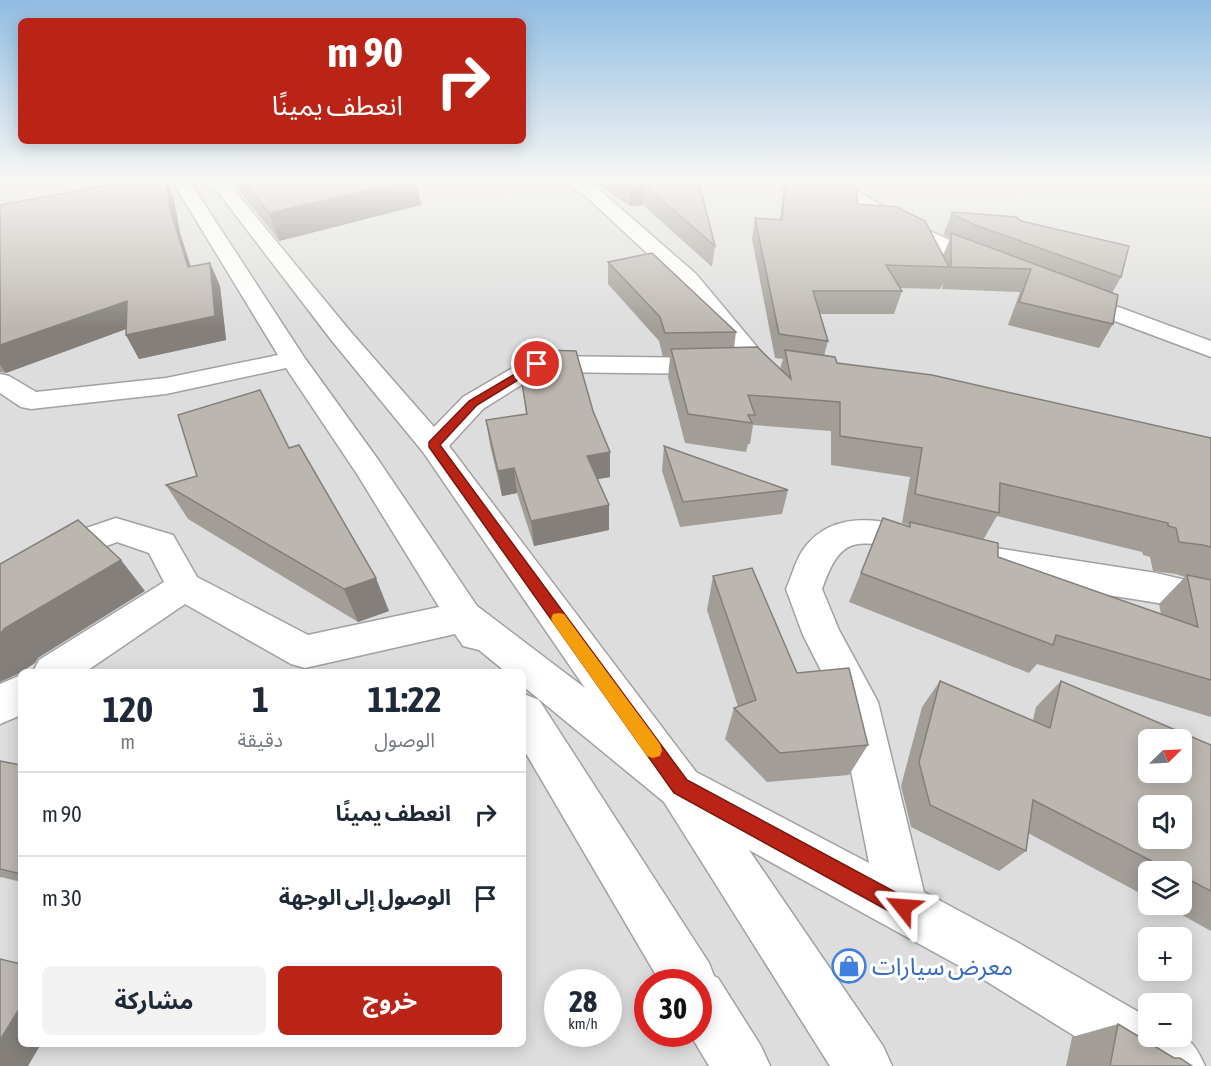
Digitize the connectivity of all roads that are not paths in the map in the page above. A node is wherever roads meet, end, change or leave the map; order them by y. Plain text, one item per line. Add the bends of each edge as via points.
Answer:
1 (211, 229) edge
2 (256, 229) edge
3 (632, 229) edge
4 (912, 229) edge
5 (1004, 271) edge
6 (1048, 288) edge
7 (1211, 350) edge
8 (293, 359) junction
9 (0, 382) edge
10 (433, 445) junction
11 (184, 586) junction
12 (0, 588) edge
13 (1211, 600) edge
14 (465, 617) junction
15 (58, 669) edge
16 (496, 669) edge
17 (18, 695) edge
18 (0, 706) edge
19 (526, 716) edge
20 (680, 787) junction
21 (903, 907) junction
22 (682, 969) edge
23 (712, 1018) edge
24 (741, 1066) edge
25 (862, 1066) edge
26 (1176, 1066) edge

1 - 8 street
2 - 10 street
3 - 10 street via 688,279 771,367 537,364 473,403
4 - 5 street
6 - 7 street
8 - 9 street via 166,386 31,400
8 - 14 street
10 - 20 street
11 - 12 street via 161,544 116,530 57,551
11 - 14 street via 305,652
11 - 15 street
13 - 21 street via 1175,590 1024,568 875,531 838,535 817,556 804,589 822,635 858,702
14 - 16 street
14 - 20 street
17 - 18 street
19 - 22 street
20 - 21 street
20 - 25 street
21 - 26 street
23 - 24 street

